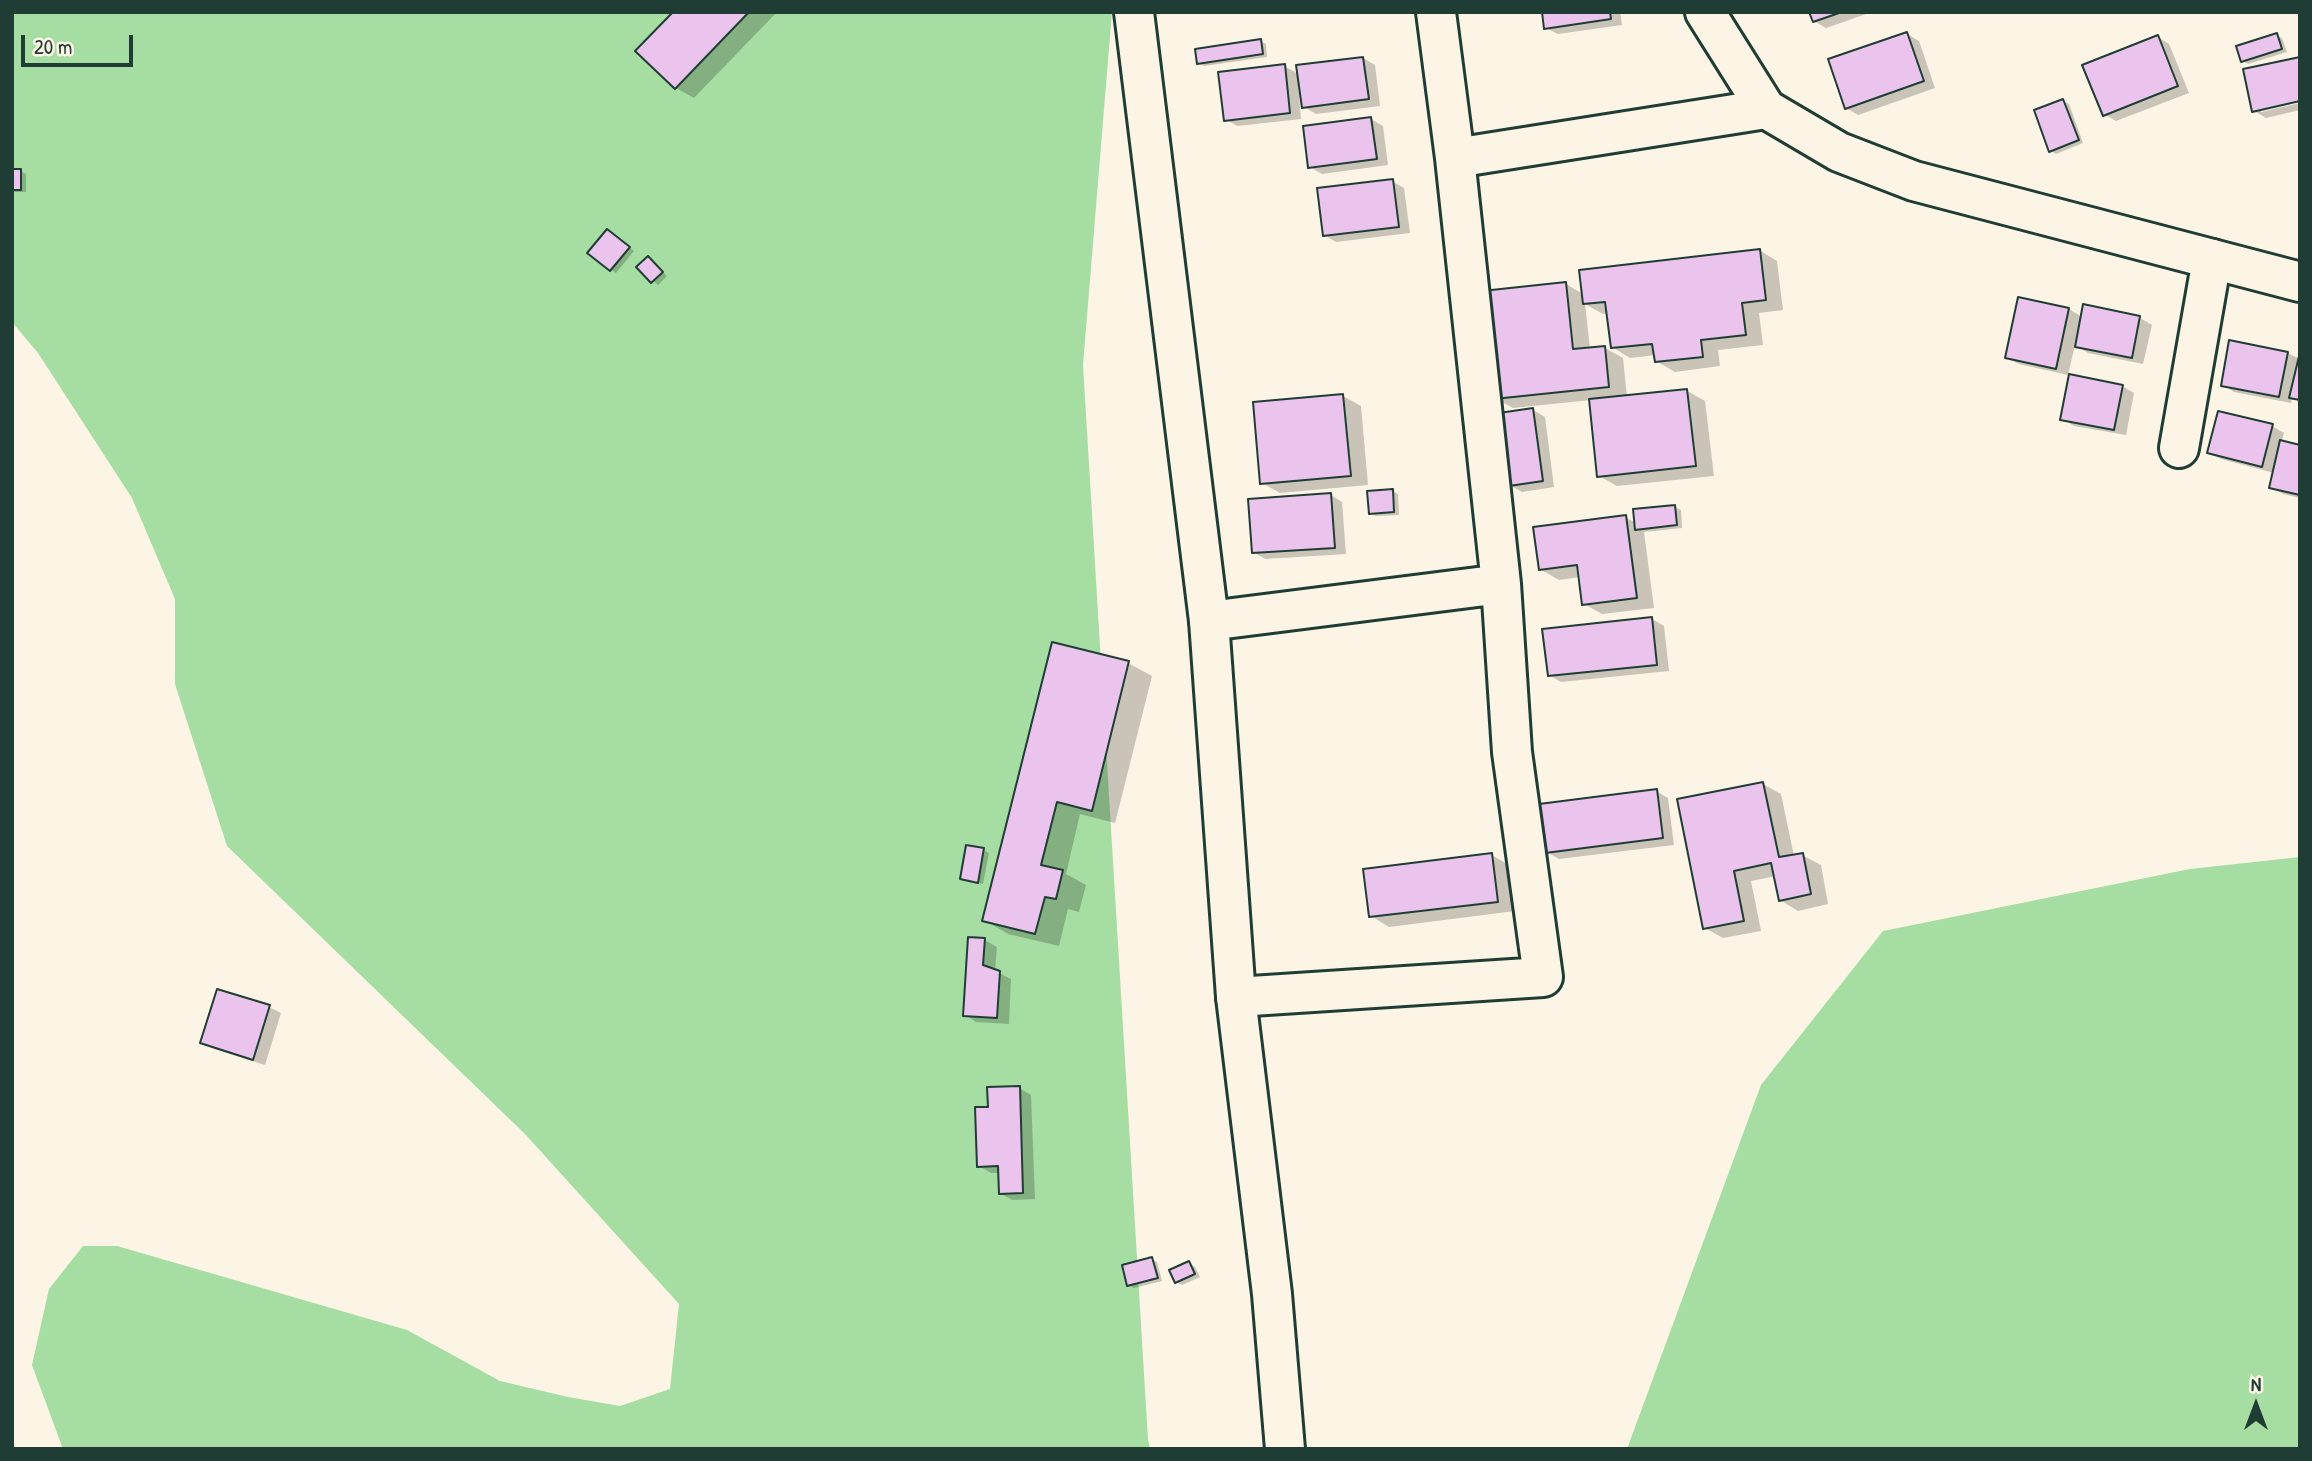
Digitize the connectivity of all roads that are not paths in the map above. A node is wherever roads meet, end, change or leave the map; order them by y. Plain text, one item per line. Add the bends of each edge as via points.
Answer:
1 (1134, 12) edge
2 (1436, 12) edge
3 (1705, 12) edge
4 (1766, 109) junction
5 (1455, 158) junction
6 (2212, 259) junction
7 (2300, 282) edge
8 (2179, 448) dead end
9 (1502, 584) junction
10 (1209, 621) junction
11 (1236, 998) junction
12 (1285, 1449) edge

1 - 10 street
2 - 5 street
3 - 4 street
4 - 5 street
4 - 6 street via 1839,152 1914,181
5 - 9 street
6 - 7 street
6 - 8 street
9 - 10 street
9 - 11 street via 1512,752 1543,977
10 - 11 street
11 - 12 street via 1272,1294

